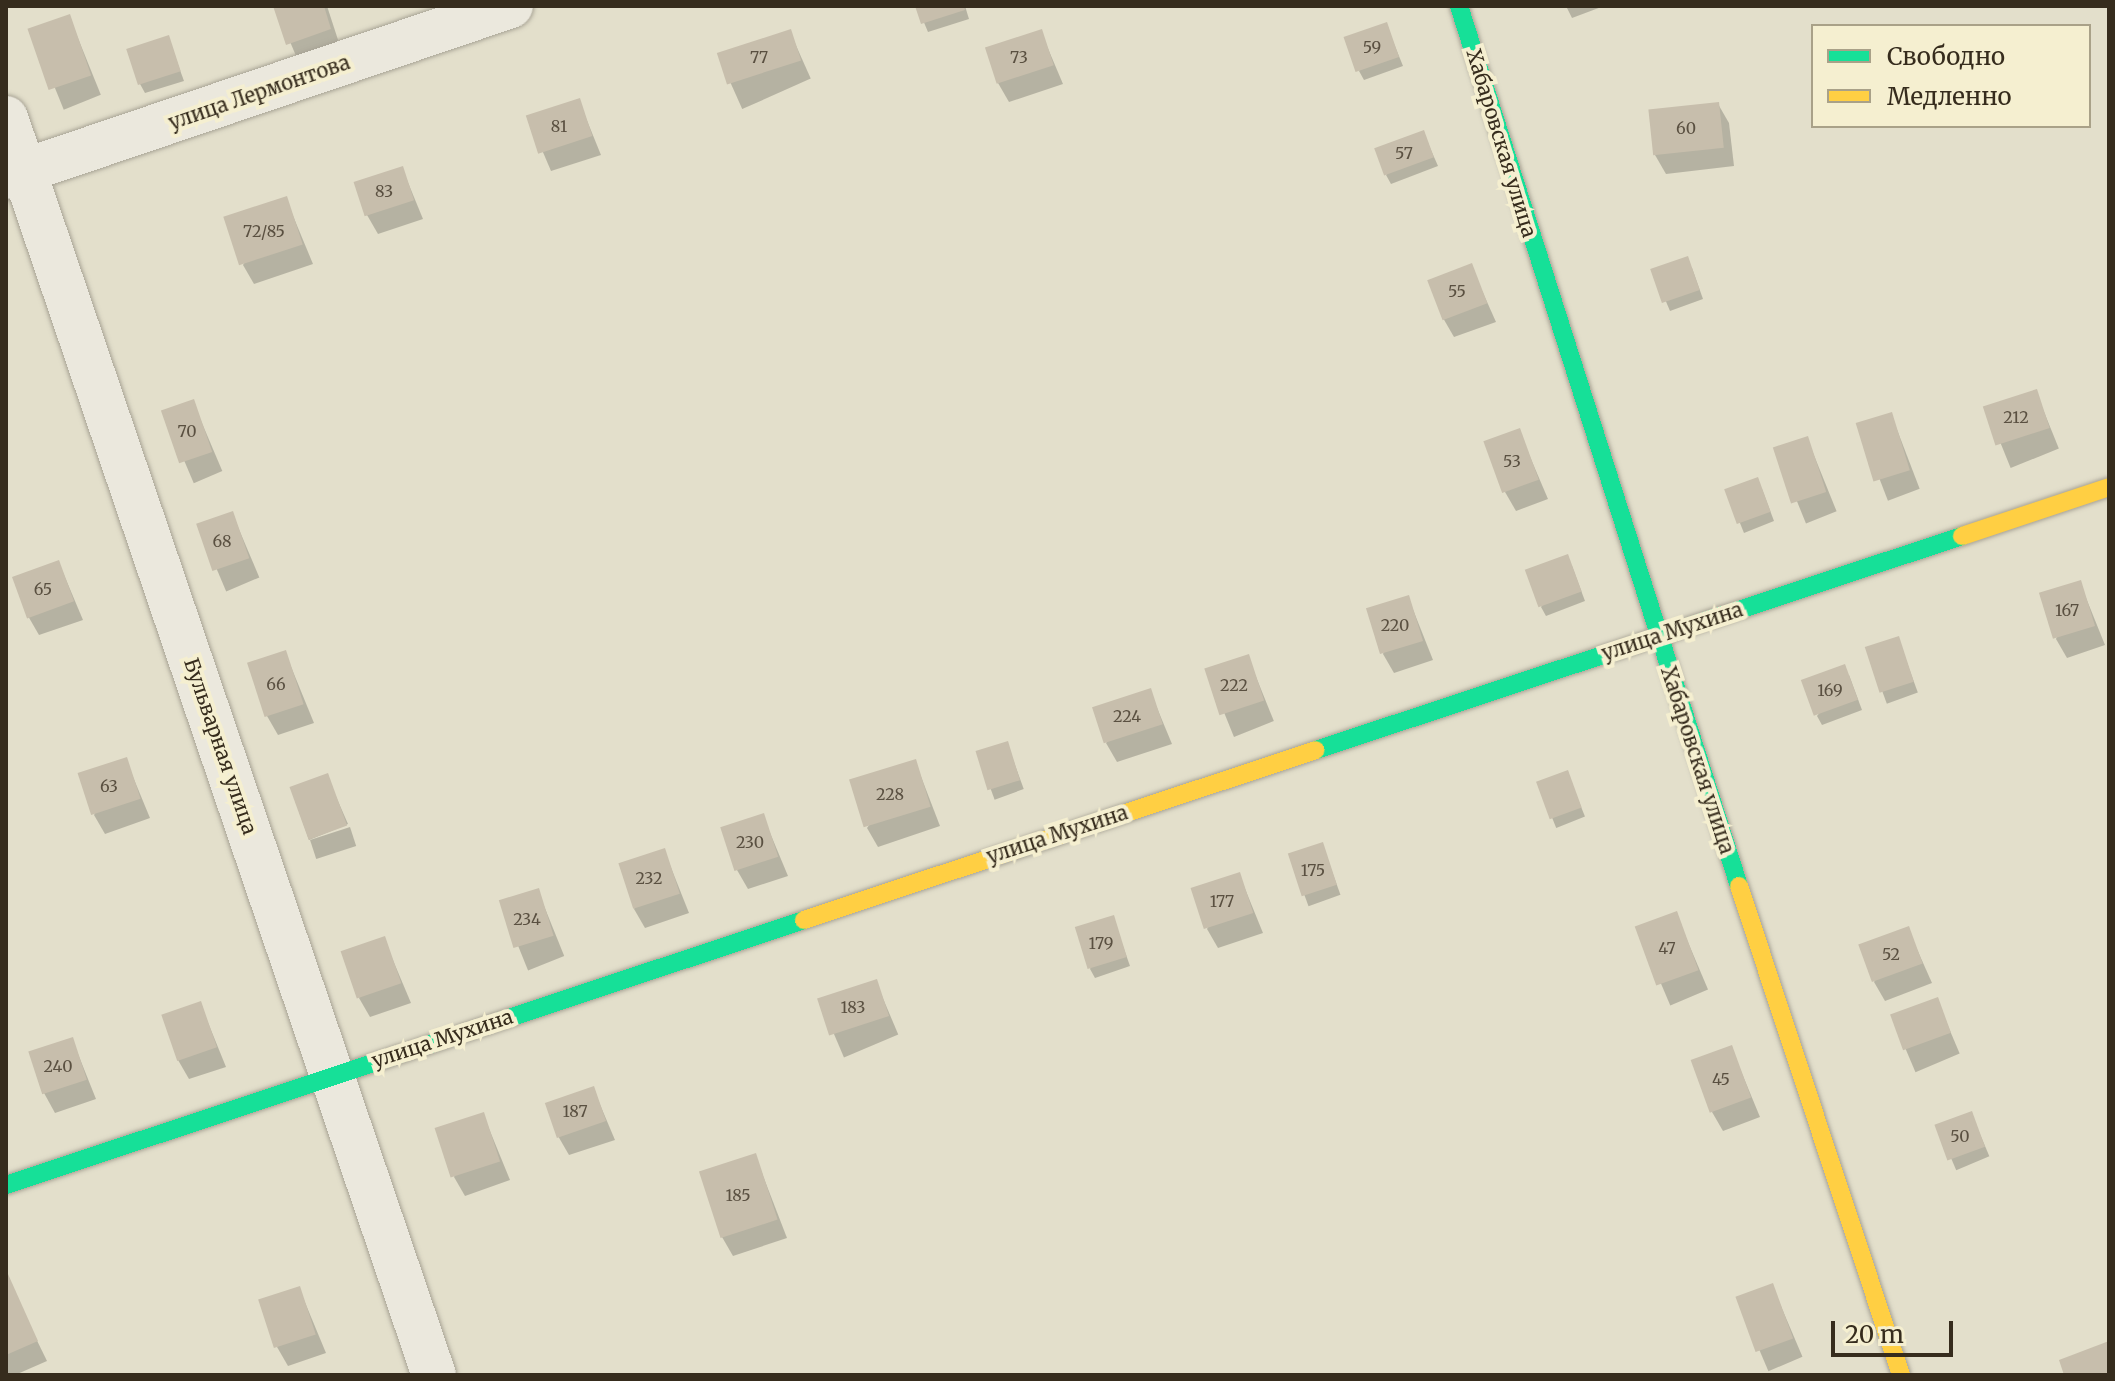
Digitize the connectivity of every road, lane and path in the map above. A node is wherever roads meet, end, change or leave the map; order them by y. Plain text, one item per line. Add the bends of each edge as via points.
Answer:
1 (511, 6) edge
2 (1459, 6) edge
3 (6, 118) edge
4 (15, 174) edge
5 (2109, 487) edge
6 (1656, 636) junction
7 (333, 1074) junction
8 (6, 1185) edge
9 (434, 1375) edge
10 (1901, 1375) edge

1 - 4 street, улица Лермонтова
2 - 6 street, Хабаровская улица
3 - 4 street, Бульварная улица
4 - 7 street, Бульварная улица
5 - 6 street, улица Мухина
6 - 7 street, улица Мухина
6 - 10 street, Хабаровская улица
7 - 8 street, улица Мухина
7 - 9 street, Бульварная улица

